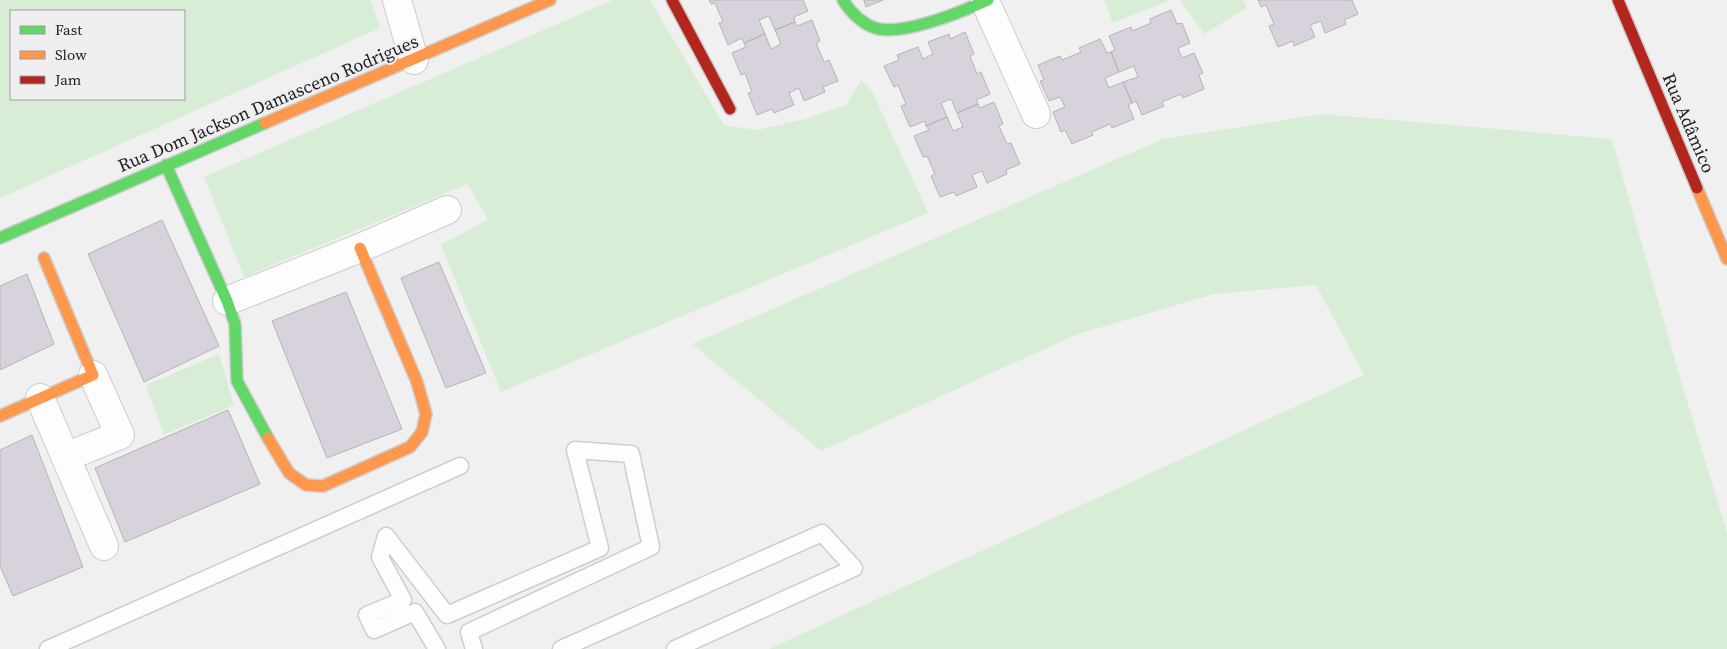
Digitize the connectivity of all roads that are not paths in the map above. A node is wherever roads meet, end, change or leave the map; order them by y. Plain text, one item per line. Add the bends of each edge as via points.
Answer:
1 (397, 0) edge
2 (550, 0) edge
3 (672, 0) edge
4 (843, 0) edge
5 (1618, 0) edge
6 (986, 1) edge
7 (414, 60) junction
8 (730, 109) dead end
9 (1036, 114) dead end
10 (166, 165) junction
11 (447, 210) dead end
12 (0, 238) edge
13 (360, 248) junction
14 (44, 258) dead end
15 (1727, 260) edge
16 (228, 301) junction
17 (93, 375) junction
18 (40, 398) junction
19 (0, 416) edge
20 (66, 457) junction
21 (460, 466) dead end
22 (104, 546) dead end
23 (48, 649) edge
24 (437, 649) edge
25 (474, 649) edge
26 (561, 649) edge
27 (675, 649) edge

1 - 7 street
2 - 7 street, Rua Dom Jackson Damasceno Rodrigues
3 - 8 street
4 - 6 street via 861,20 879,29 911,27
5 - 15 street, Rua Adâmico
6 - 9 street
7 - 10 street, Rua Dom Jackson Damasceno Rodrigues
10 - 12 street, Rua Dom Jackson Damasceno Rodrigues
10 - 16 street
11 - 13 street
13 - 16 street
13 - 16 street via 418,382 426,414 422,432 410,447 323,486 306,485 289,473 244,396 237,381 235,324
14 - 17 street
17 - 18 street
17 - 20 street via 120,435
18 - 19 street
18 - 20 street
20 - 22 street
21 - 23 lane
24 - 25 lane via 415,612 374,630 367,615 403,600 380,557 386,536 446,616 600,548 575,450 631,454 651,547 469,632
26 - 27 lane via 822,533 854,568

